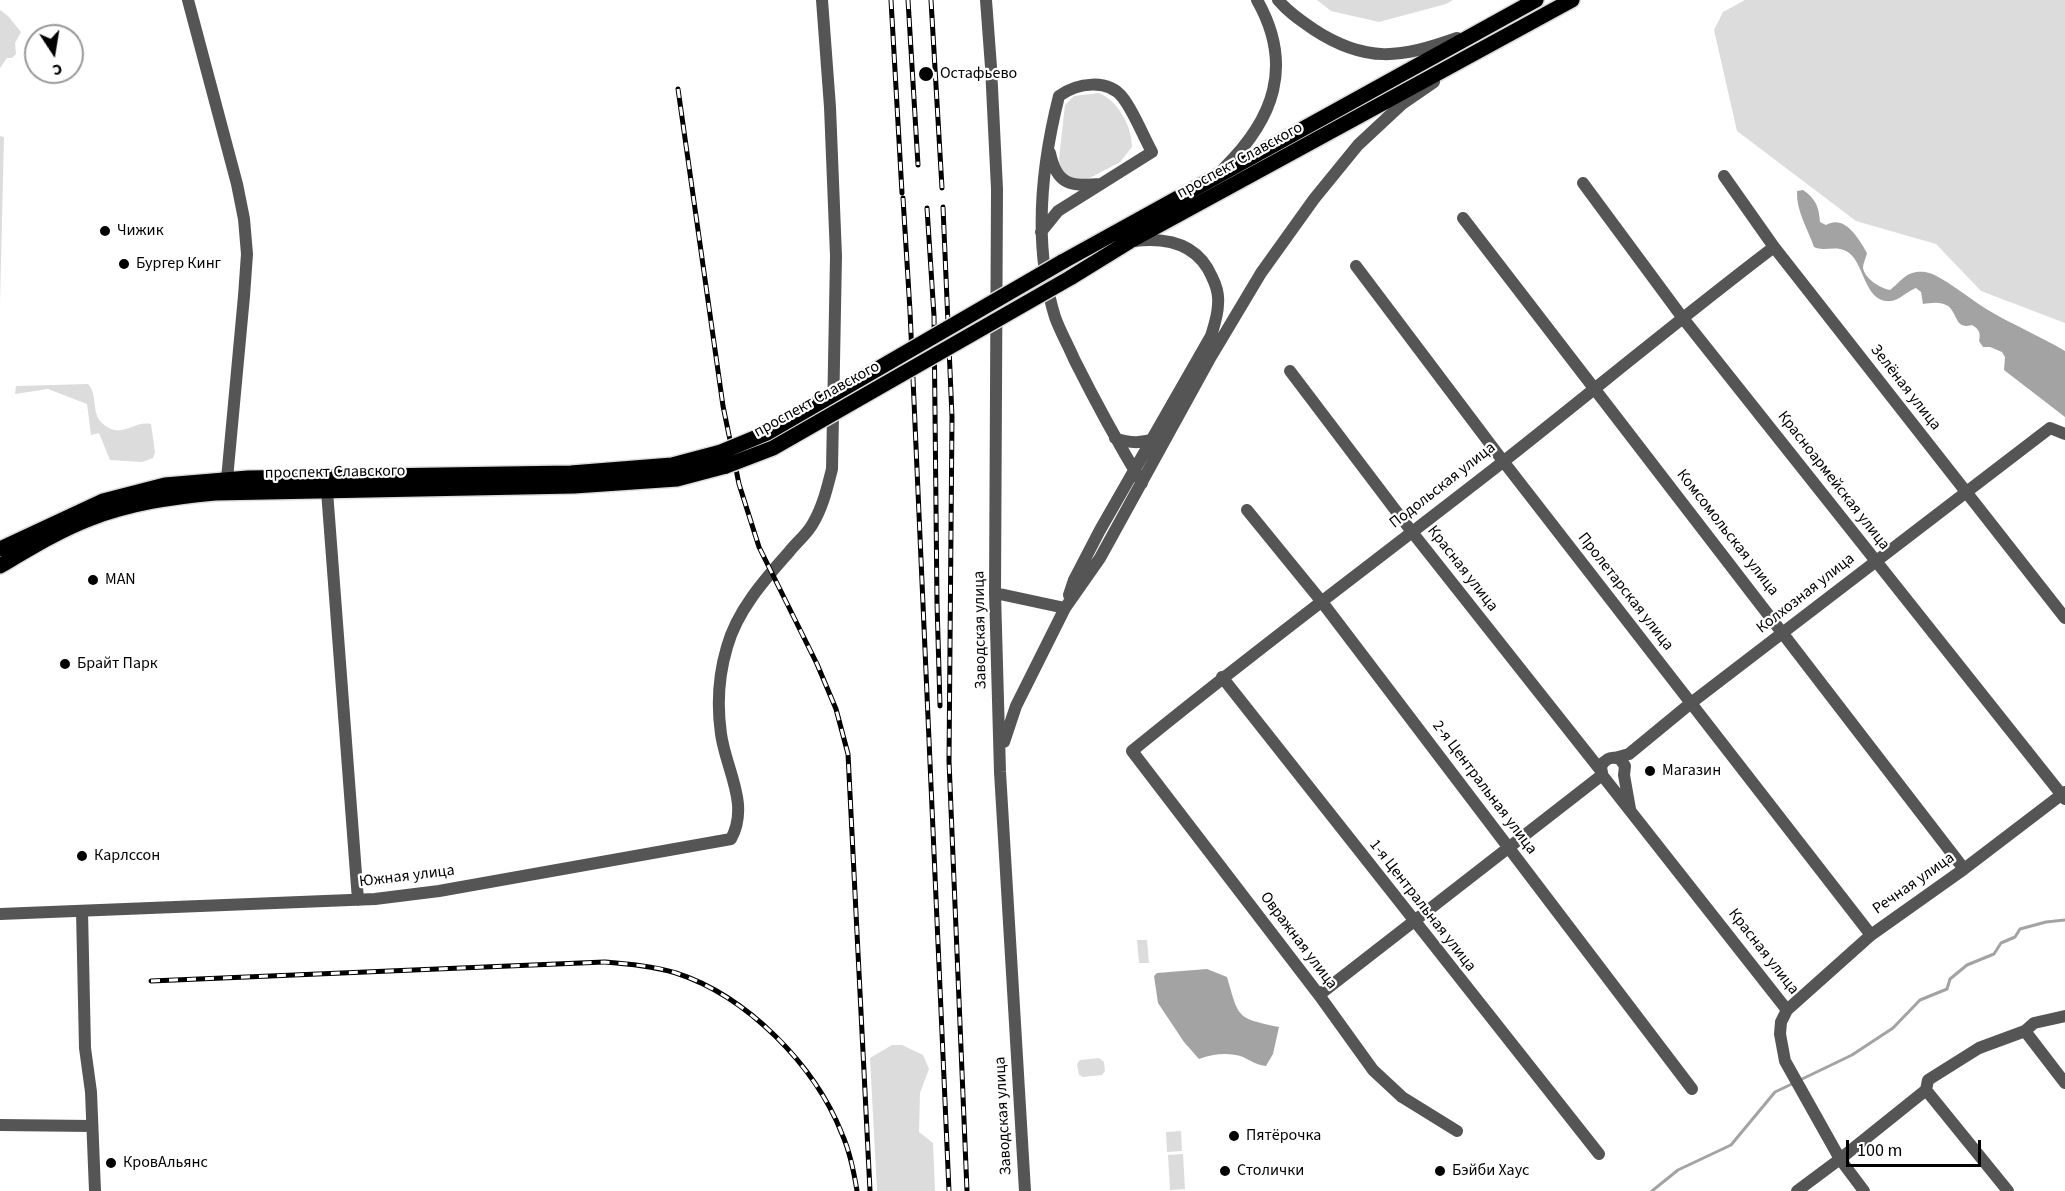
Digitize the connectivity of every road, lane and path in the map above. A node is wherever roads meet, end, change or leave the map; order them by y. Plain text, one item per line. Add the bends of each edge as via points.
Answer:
1 (188, 0) edge
2 (822, 0) edge
3 (986, 0) edge
4 (1257, 0) edge
5 (1278, 0) edge
6 (1536, 0) edge
7 (1572, 0) edge
8 (1478, 31) junction
9 (1486, 47) junction
10 (1049, 149) junction
11 (1724, 176) dead end
12 (1214, 179) junction
13 (1583, 183) dead end
14 (1101, 184) junction
15 (1463, 218) dead end
16 (1041, 232) junction
17 (1130, 241) junction
18 (1774, 247) junction
19 (1356, 266) dead end
20 (1682, 317) junction
21 (1290, 371) dead end
22 (1595, 388) junction
23 (2065, 434) edge
24 (1115, 438) junction
25 (1154, 439) junction
26 (724, 459) junction
27 (1503, 461) junction
28 (1135, 472) junction
29 (227, 479) junction
30 (1142, 483) junction
31 (327, 491) junction
32 (1965, 493) junction
33 (1247, 510) dead end
34 (1412, 532) junction
35 (4, 546) edge
36 (1875, 561) junction
37 (0, 566) edge
38 (995, 593) junction
39 (1322, 602) junction
40 (1065, 608) junction
41 (2065, 618) edge
42 (1783, 633) junction
43 (1222, 677) junction
44 (1691, 703) junction
45 (1132, 751) joint
46 (1613, 767) junction
47 (1000, 772) junction
48 (2064, 795) edge
49 (1630, 809) junction
50 (1508, 847) junction
51 (1964, 869) junction
52 (358, 900) junction
53 (82, 911) junction
54 (0, 914) edge
55 (1413, 920) junction
56 (1871, 935) junction
57 (1319, 995) junction
58 (1787, 1010) junction
59 (2065, 1016) edge
60 (2025, 1031) junction
61 (2065, 1083) edge
62 (1692, 1089) dead end
63 (1926, 1089) junction
64 (0, 1125) edge
65 (92, 1126) junction
66 (1457, 1131) dead end
67 (1599, 1154) dead end
68 (1840, 1159) junction
69 (95, 1191) edge
70 (1025, 1191) edge
71 (1797, 1191) edge
72 (1864, 1191) edge
73 (2008, 1191) edge

1 - 29 street via 237,184 247,254
2 - 52 street, Южная улица via 836,256 832,469 824,501 812,526 761,584 727,646 719,709 721,735 740,810 737,829 731,839 439,891
3 - 38 street, Заводская улица via 998,241
4 - 12 street via 1275,51 1271,98 1260,126 1245,148
5 - 8 street via 1336,44 1360,52 1417,52
6 - 8 main road, проспект Славского
7 - 9 main road, проспект Славского
8 - 12 main road, проспект Славского
9 - 17 main road, проспект Славского
9 - 30 street via 1402,104 1358,145 1314,199 1261,273
10 - 14 street via 1062,180 1071,184
10 - 14 street via 1059,96 1083,85 1113,90 1123,98 1152,152
10 - 16 street
11 - 18 street, Зелёная улица
12 - 26 main road, проспект Славского, bridge via 1062,262
13 - 20 street, Красноармейская улица
14 - 16 street via 1058,211
15 - 22 street, Комсомольская улица
16 - 24 street via 1043,267 1056,320
17 - 25 street via 1170,241 1193,251 1207,265 1218,295 1211,336
17 - 26 main road, проспект Славского, bridge via 773,448
18 - 20 street, Подольская улица
18 - 32 street, Зелёная улица
19 - 27 street, Пролетарская улица
20 - 22 street, Подольская улица
20 - 36 street, Красноармейская улица
21 - 34 street, Красная улица
22 - 27 street, Подольская улица
22 - 42 street, Комсомольская улица
23 - 32 street, Колхозная улица via 2050,428
24 - 25 street via 1131,443
24 - 28 street
25 - 28 street
26 - 29 main road, проспект Славского via 571,473
26 - 31 main road, проспект Славского via 677,479 574,486
27 - 34 street, Подольская улица
27 - 44 street, Пролетарская улица
28 - 30 street
28 - 40 street via 1074,580
29 - 35 main road, проспект Славского via 165,485 112,498
30 - 40 street via 1100,558
31 - 37 main road, проспект Славского via 215,493 136,504 88,519
31 - 52 street
32 - 36 street, Колхозная улица
32 - 41 street, Зелёная улица
33 - 39 street, 2-я Центральная улица
34 - 39 street, Подольская улица
34 - 46 street, Красная улица via 1589,756
36 - 42 street, Колхозная улица
36 - 48 street, Красноармейская улица
38 - 40 street
38 - 47 street, Заводская улица
39 - 43 street, Подольская улица
39 - 50 street, 2-я Центральная улица
40 - 47 street via 1010,720
42 - 44 street, Колхозная улица
42 - 51 street, Комсомольская улица
43 - 45 street, Подольская улица
43 - 55 street, 1-я Центральная улица
44 - 46 street, Колхозная улица
44 - 56 street, Пролетарская улица
45 - 57 street, Овражная улица
46 - 49 street, Красная улица
46 - 49 street, Красная улица
46 - 50 street, Колхозная улица
47 - 70 street, Заводская улица
48 - 51 street, Речная улица
49 - 58 street, Красная улица
50 - 55 street, Колхозная улица
50 - 62 street, 2-я Центральная улица
51 - 56 street, Речная улица
52 - 53 street, Южная улица
53 - 54 street, Южная улица
53 - 65 street via 85,1048 92,1092
55 - 57 street, Колхозная улица
55 - 67 street, 1-я Центральная улица
56 - 58 street, Речная улица
57 - 66 street, Овражная улица via 1385,1083 1412,1105
58 - 68 street, Красная улица via 1781,1022 1780,1045 1790,1071
59 - 60 street via 2034,1023
60 - 61 street
60 - 63 street via 1979,1048 1928,1080
63 - 68 street
63 - 73 street
64 - 65 street
65 - 69 street
68 - 71 street
68 - 72 street, Красная улица

